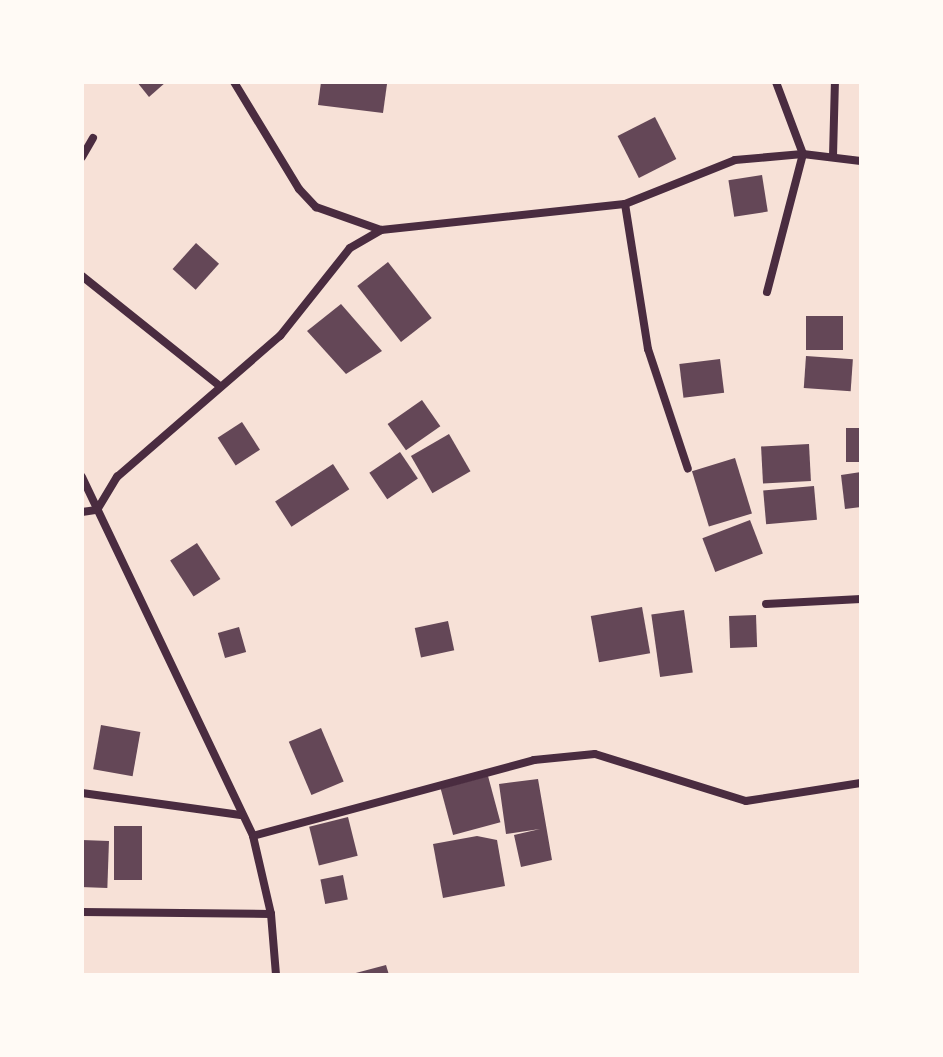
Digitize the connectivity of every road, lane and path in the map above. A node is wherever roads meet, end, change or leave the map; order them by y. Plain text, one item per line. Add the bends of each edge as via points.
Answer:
1 (234, 82) edge
2 (776, 82) edge
3 (835, 82) edge
4 (93, 138) dead end
5 (803, 154) junction
6 (833, 156) junction
7 (82, 157) edge
8 (861, 161) edge
9 (625, 204) junction
10 (381, 230) junction
11 (82, 276) edge
12 (767, 292) dead end
13 (220, 386) junction
14 (688, 469) dead end
15 (82, 477) edge
16 (97, 510) junction
17 (82, 512) edge
18 (861, 599) edge
19 (766, 604) dead end
20 (861, 783) edge
21 (82, 793) edge
22 (240, 815) junction
23 (253, 836) junction
24 (82, 912) edge
25 (271, 914) junction
26 (276, 975) edge

1 - 10 street via 299,189 316,207
2 - 5 street
3 - 6 street
4 - 7 street
5 - 6 street
5 - 9 street via 735,160
5 - 12 street
6 - 8 street
9 - 10 street
9 - 14 street via 648,349
10 - 13 street via 350,248 280,336
11 - 13 street
13 - 16 street via 117,477
15 - 16 street
16 - 17 street
16 - 22 street
18 - 19 street
20 - 23 street via 746,801 595,754 534,760
21 - 22 street
22 - 23 street
23 - 25 street
24 - 25 street
25 - 26 street

